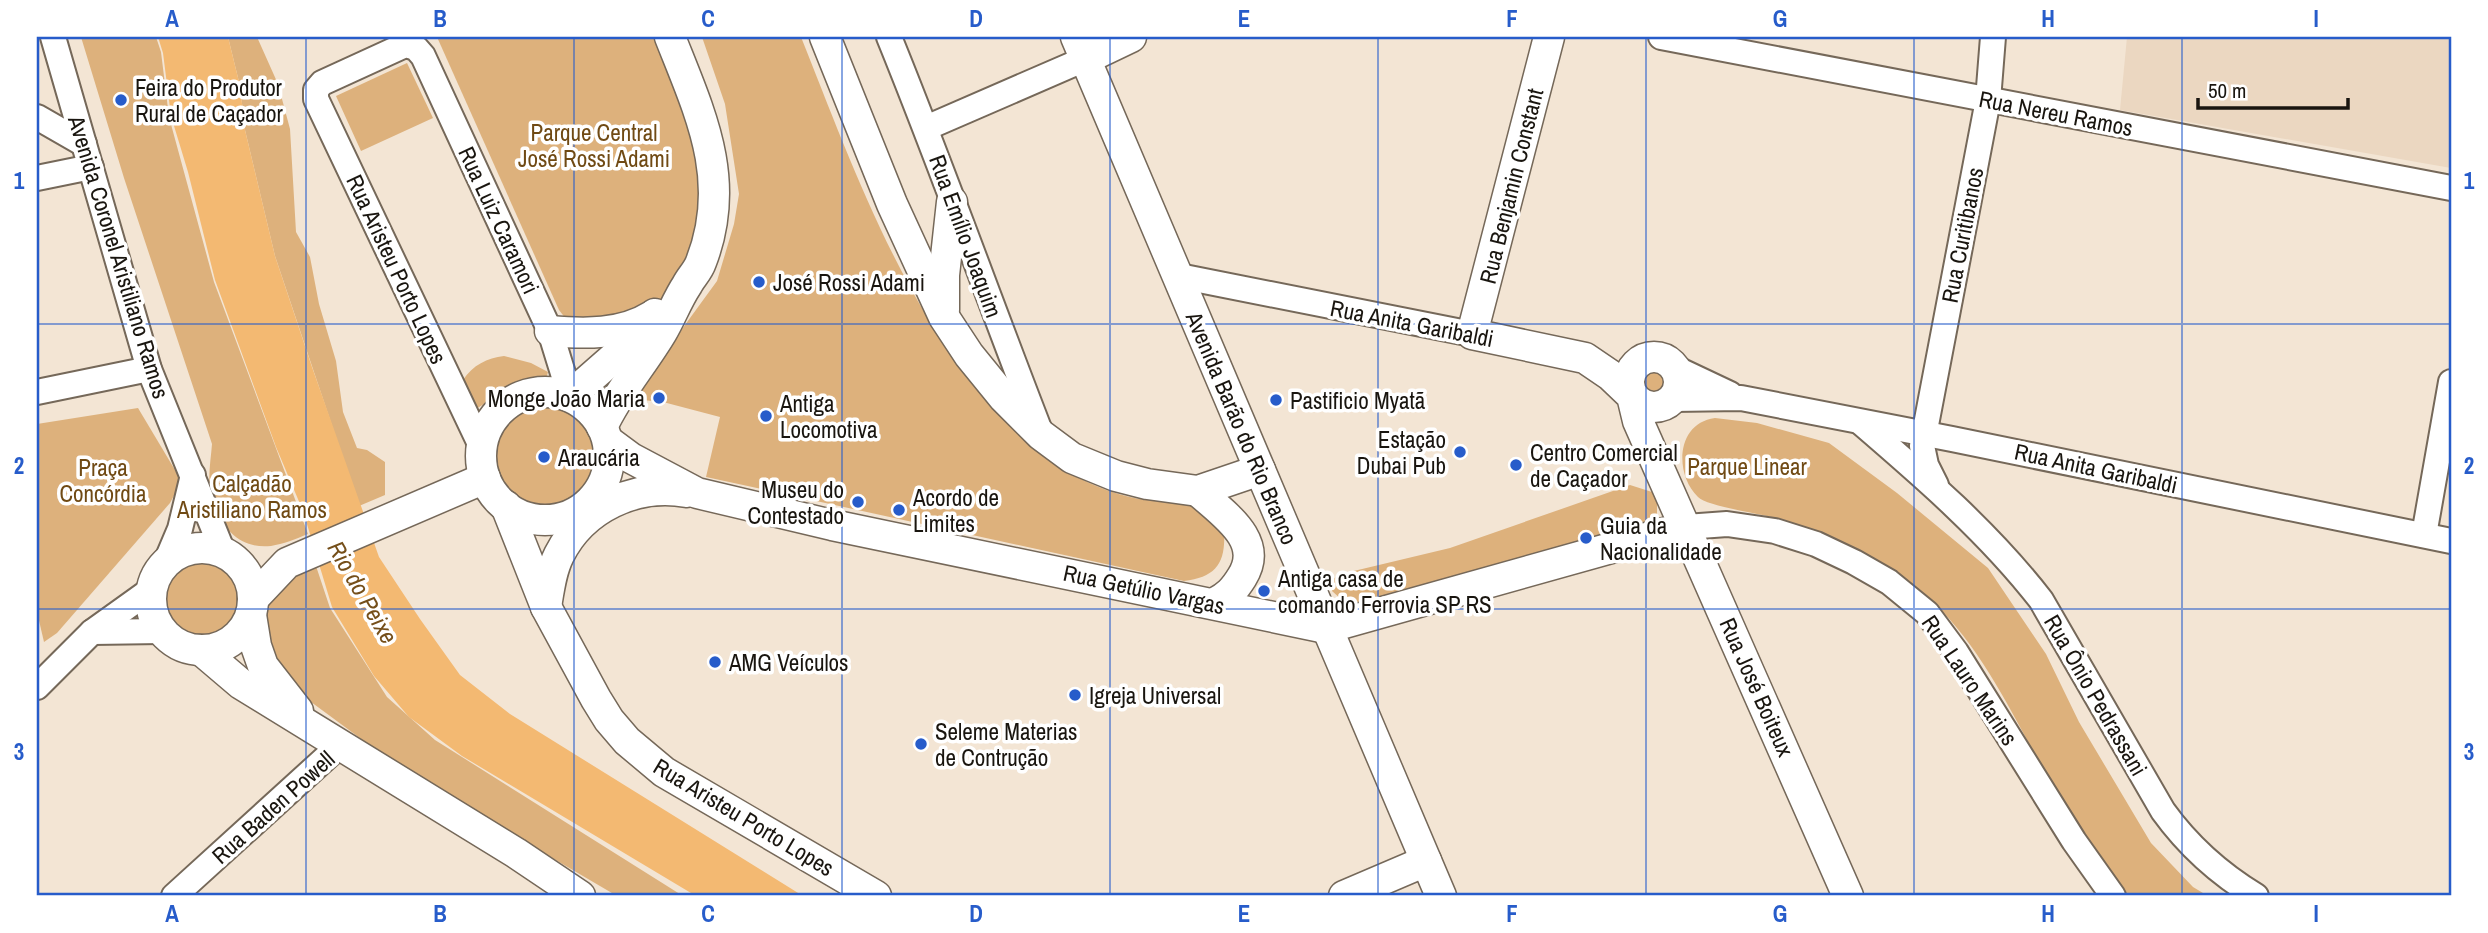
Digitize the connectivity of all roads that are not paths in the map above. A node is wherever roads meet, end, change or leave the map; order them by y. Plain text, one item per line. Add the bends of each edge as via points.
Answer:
1 (53, 37) edge
2 (670, 37) edge
3 (825, 37) edge
4 (888, 37) edge
5 (1131, 37) edge
6 (1549, 37) edge
7 (1661, 37) edge
8 (1993, 37) edge
9 (1080, 48) edge
10 (316, 90) joint
11 (1988, 100) junction
12 (37, 117) edge
13 (926, 128) junction
14 (88, 155) junction
15 (37, 178) edge
16 (2451, 188) edge
17 (951, 202) junction
18 (1179, 276) junction
19 (686, 285) junction
20 (655, 314) junction
21 (944, 317) junction
22 (550, 331) junction
23 (1472, 334) junction
24 (1675, 368) junction
25 (149, 369) junction
26 (2451, 382) edge
27 (37, 392) edge
28 (570, 396) junction
29 (1632, 396) junction
30 (1741, 398) junction
31 (1672, 400) junction
32 (1859, 422) junction
33 (1924, 433) junction
34 (605, 434) junction
35 (1041, 435) junction
36 (482, 448) junction
37 (1259, 470) junction
38 (193, 475) junction
39 (485, 478) junction
40 (1664, 478) junction
41 (1938, 489) junction
42 (1198, 491) junction
43 (697, 493) junction
44 (506, 506) junction
45 (1686, 527) junction
46 (2424, 536) junction
47 (2451, 541) edge
48 (231, 558) junction
49 (295, 560) junction
50 (166, 562) junction
51 (152, 589) junction
52 (1215, 603) junction
53 (252, 607) junction
54 (546, 607) junction
55 (1326, 628) junction
56 (162, 631) junction
57 (93, 632) junction
58 (201, 650) junction
59 (39, 676) edge
60 (309, 725) junction
61 (340, 745) junction
62 (1426, 861) junction
63 (174, 896) edge
64 (580, 896) edge
65 (876, 896) edge
66 (1344, 896) edge
67 (1441, 896) edge
68 (1848, 896) edge
69 (2113, 896) edge
70 (2256, 896) edge

1 - 14 street, Avenida Coronel Aristiliano Ramos
2 - 19 main road via 705,130 716,187 710,236 700,266
3 - 21 main road via 892,204
4 - 13 street, Rua Emílio Joaquim
5 - 9 main road
6 - 23 main road, Rua Benjamin Constant
7 - 11 street, Rua Nereu Ramos
8 - 11 street, Rua Curitibanos
9 - 13 street
9 - 18 main road, Avenida Barão do Rio Branco
10 - 22 street, Rua Luiz Caramori via 322,83 405,45 416,48
10 - 36 street, Rua Aristeu Porto Lopes via 316,99
11 - 16 street, Rua Nereu Ramos
11 - 33 street, Rua Curitibanos
12 - 14 street
13 - 17 street, Rua Emílio Joaquim
14 - 15 street
14 - 25 street, Avenida Coronel Aristiliano Ramos
17 - 21 main road
17 - 35 street, Rua Emílio Joaquim
18 - 23 street, Rua Anita Garibaldi
18 - 37 main road, Avenida Barão do Rio Branco
19 - 20 main road
19 - 34 main road via 663,331 610,409
20 - 22 main road via 602,332
20 - 28 main road via 635,339
21 - 35 main road via 1004,398
22 - 28 street, Rua Luiz Caramori
23 - 29 main road, Rua Anita Garibaldi via 1585,358
24 - 29 main road via 1661,358 1644,359 1630,378
24 - 30 street, Rua Anita Garibaldi
24 - 31 main road via 1679,382
25 - 27 street
25 - 38 street, Avenida Coronel Aristiliano Ramos
26 - 46 street
28 - 34 main road via 588,409
28 - 36 main road via 554,392 521,396 494,417
29 - 31 main road via 1649,407
29 - 40 main road, Rua José Boiteux
30 - 31 street, Rua Anita Garibaldi
30 - 32 street, Rua Anita Garibaldi
31 - 40 main road, Rua José Boiteux
32 - 33 street, Rua Anita Garibaldi
32 - 41 street, Rua Ônio Pedrassani
33 - 41 street, Rua Ônio Pedrassani via 1926,465
33 - 46 street, Rua Anita Garibaldi
34 - 43 main road, Rua Getúlio Vargas via 631,458
34 - 44 main road via 606,476 587,505 555,519 521,515
35 - 42 main road via 1072,458 1116,476
36 - 39 main road
37 - 42 main road
37 - 55 main road, Avenida Barão do Rio Branco
38 - 48 street, Avenida Coronel Aristiliano Ramos
38 - 50 street via 180,529
39 - 44 main road
39 - 49 main road
40 - 45 main road, Rua José Boiteux
41 - 70 street, Rua Ônio Pedrassani via 2018,570 2041,600 2184,840
42 - 52 main road via 1240,530 1250,554 1238,584
43 - 52 main road, Rua Getúlio Vargas
43 - 54 main road via 644,491 617,499 594,513 559,555
44 - 54 main road, Rua Aristeu Porto Lopes
45 - 55 main road, Rua Getúlio Vargas
45 - 68 main road, Rua José Boiteux
45 - 69 street, Rua Lauro Marins via 1739,526 1816,544 1889,582 1927,613
46 - 47 street, Rua Anita Garibaldi
48 - 49 main road
48 - 50 main road via 209,548 193,548
48 - 53 main road via 247,574
49 - 53 main road
50 - 51 main road
51 - 56 main road via 151,604
51 - 57 street
52 - 55 main road, Rua Getúlio Vargas
53 - 58 main road via 243,630 231,642
53 - 60 main road via 263,666
54 - 65 main road, Rua Aristeu Porto Lopes via 608,720 645,758
55 - 62 main road, Avenida Barão do Rio Branco
56 - 57 street
56 - 58 main road via 186,648
57 - 59 street
58 - 60 main road via 241,684
60 - 61 main road
61 - 63 street, Rua Baden Powell
61 - 64 main road
62 - 66 main road
62 - 67 main road, Avenida Barão do Rio Branco

